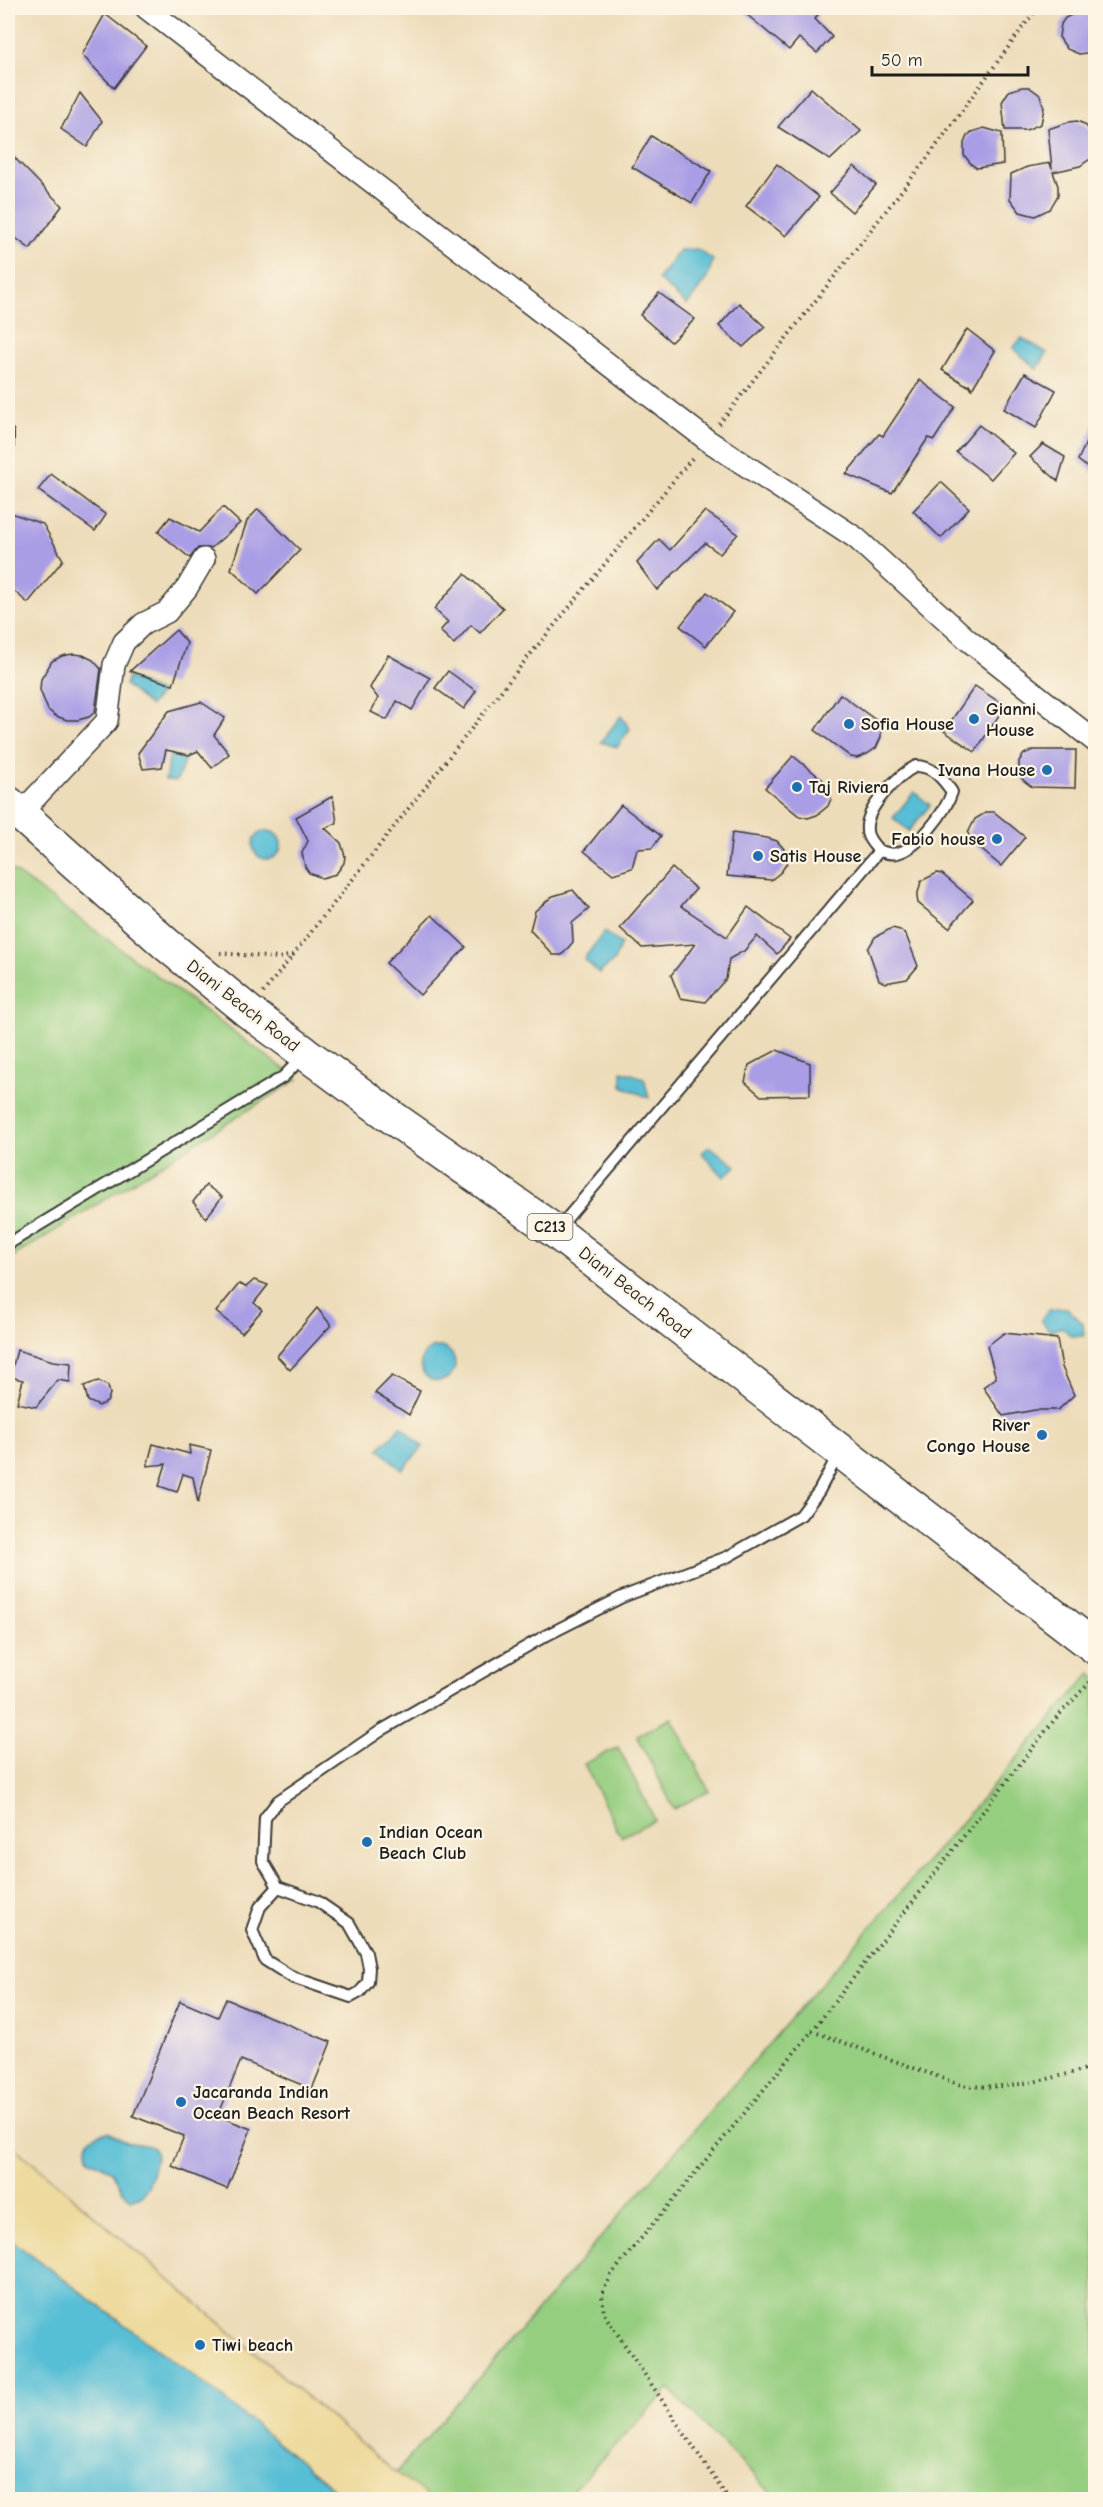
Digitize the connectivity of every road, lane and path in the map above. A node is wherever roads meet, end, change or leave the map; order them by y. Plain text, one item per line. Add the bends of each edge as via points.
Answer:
1 (146, 8) edge
2 (1037, 8) edge
3 (8, 433) edge
4 (707, 440) junction
5 (8, 451) edge
6 (204, 559) dead end
7 (1095, 742) edge
8 (14, 808) edge
9 (879, 851) junction
10 (210, 951) dead end
11 (294, 954) junction
12 (249, 1012) junction
13 (306, 1055) junction
14 (556, 1232) junction
15 (8, 1244) edge
16 (841, 1450) junction
17 (1095, 1648) edge
18 (1095, 1676) edge
19 (278, 1887) junction
20 (812, 2031) junction
21 (1095, 2066) edge
22 (729, 2499) edge

1 - 4 street
2 - 4 path via 928,157
3 - 5 lane
4 - 7 street via 856,538 969,640
4 - 11 path via 516,672
6 - 8 street via 167,612 143,624 124,642 114,665 107,721
8 - 12 main road, Diani Beach Road / C213 via 166,944
9 - 9 lane via 896,854 927,832 952,792 942,778 924,766 916,766 887,788 866,829
9 - 14 lane
10 - 11 path via 279,958
11 - 12 path
12 - 13 main road, Diani Beach Road / C213
13 - 14 main road, Diani Beach Road / C213
13 - 15 lane via 283,1077
14 - 16 main road, Diani Beach Road / C213
16 - 17 main road, Diani Beach Road / C213
16 - 19 lane via 801,1515 727,1557 622,1597 545,1636 382,1730 278,1801 265,1818 263,1861
18 - 20 path via 1055,1719
19 - 19 lane via 260,1907 252,1930 266,1960 292,1977 351,1997 360,1992 368,1982 369,1968 366,1953 349,1923 317,1901
20 - 21 path via 961,2085 1017,2085
20 - 22 path via 611,2275 602,2294 604,2314

